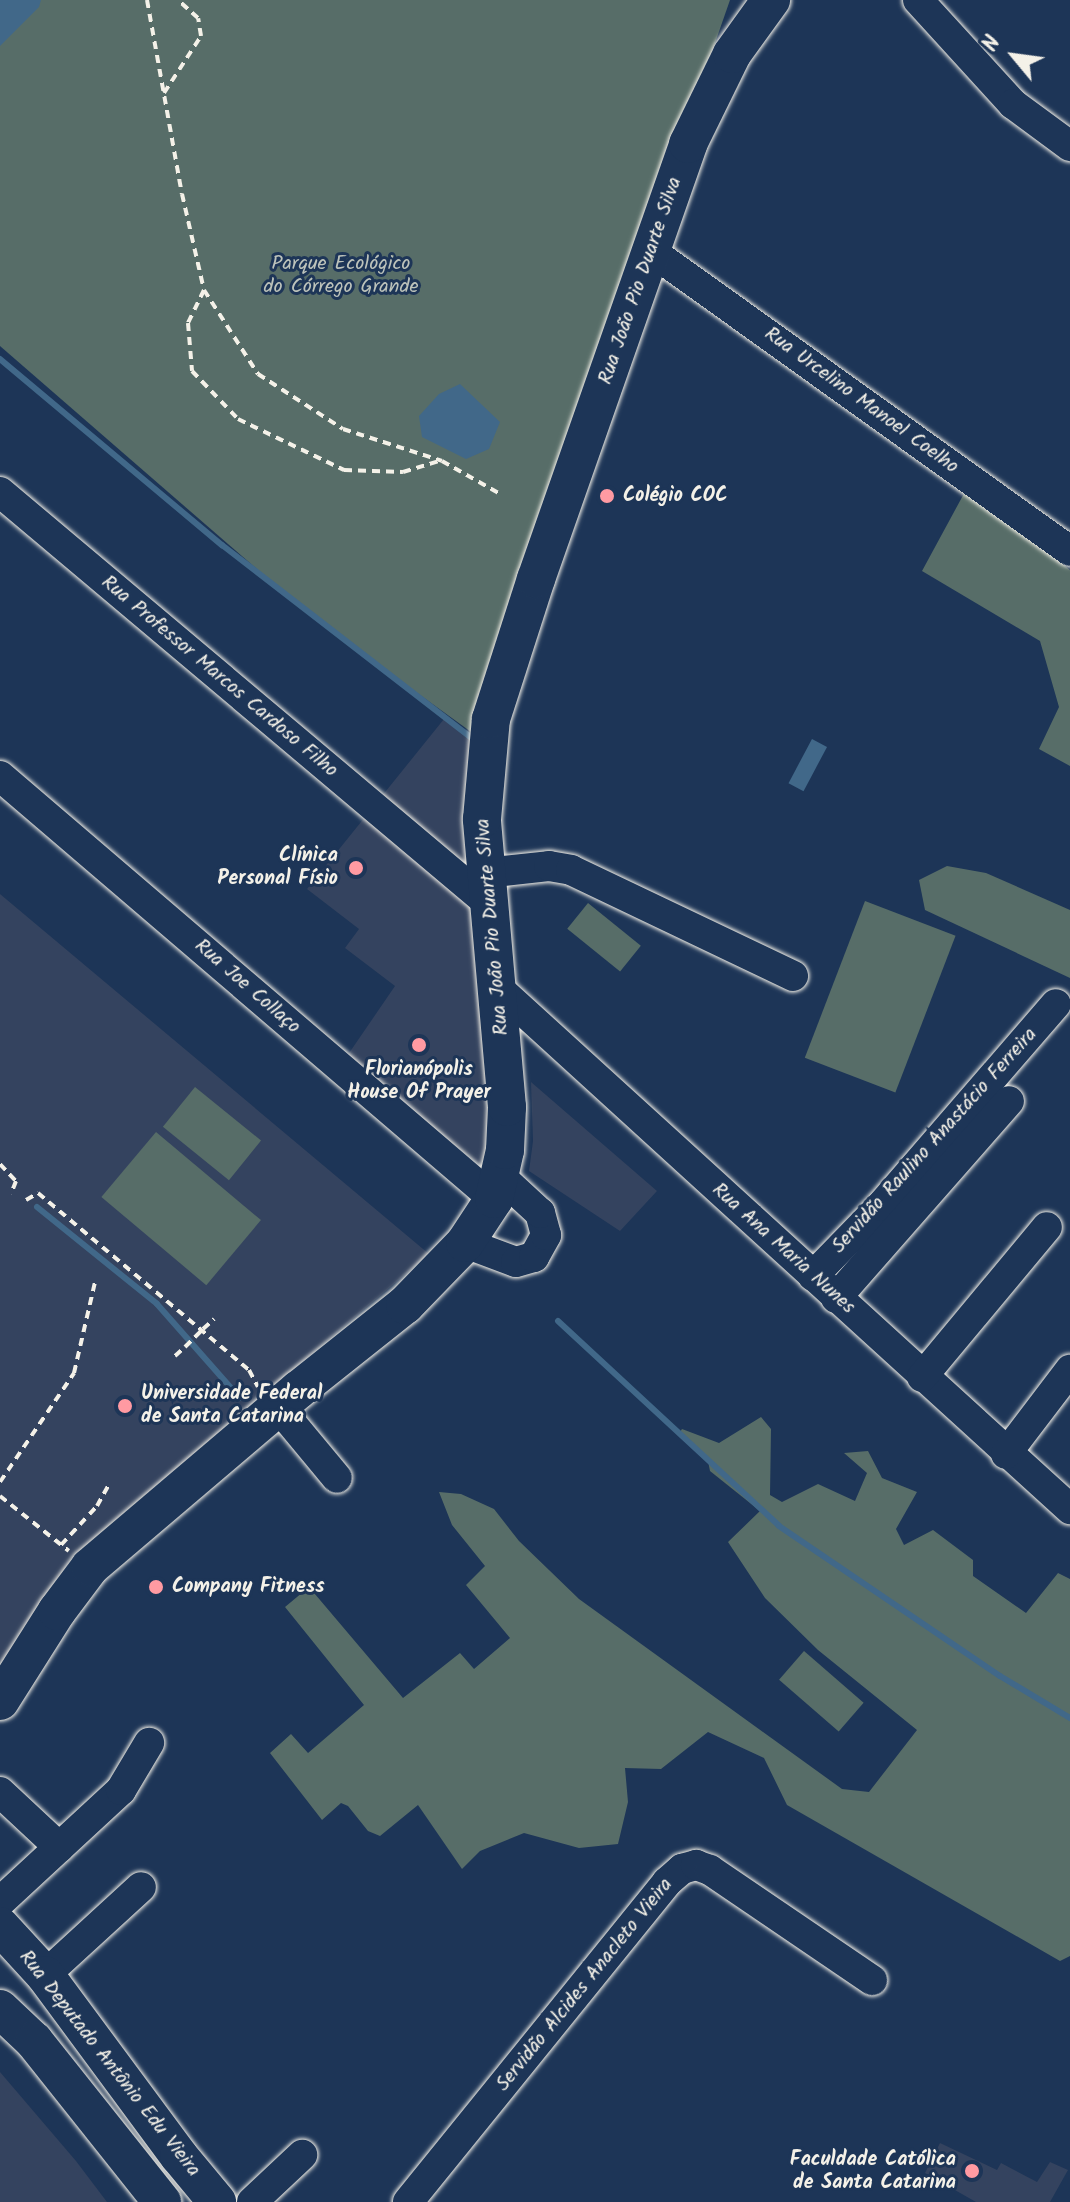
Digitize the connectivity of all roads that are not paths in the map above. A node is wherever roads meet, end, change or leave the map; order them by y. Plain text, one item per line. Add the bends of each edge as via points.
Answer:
1 (771, 0) edge
2 (918, 0) edge
3 (1070, 146) edge
4 (651, 251) junction
5 (0, 492) edge
6 (1070, 551) edge
7 (0, 776) edge
8 (439, 862) junction
9 (485, 877) junction
10 (793, 976) dead end
11 (498, 988) junction
12 (1056, 1004) dead end
13 (1009, 1101) dead end
14 (497, 1188) junction
15 (1047, 1227) dead end
16 (465, 1243) junction
17 (813, 1276) junction
18 (836, 1298) junction
19 (1070, 1370) edge
20 (922, 1377) junction
21 (268, 1400) junction
22 (1006, 1454) junction
23 (337, 1478) dead end
24 (1070, 1509) edge
25 (0, 1701) edge
26 (149, 1743) dead end
27 (0, 1792) edge
28 (59, 1847) junction
29 (141, 1887) dead end
30 (0, 1902) edge
31 (0, 1926) edge
32 (45, 1975) junction
33 (872, 1980) dead end
34 (0, 2009) edge
35 (0, 2025) edge
36 (302, 2155) dead end
37 (142, 2202) edge
38 (162, 2202) edge
39 (217, 2202) edge
40 (252, 2202) edge
41 (408, 2202) edge

1 - 4 main road, Rua João Pio Duarte Silva via 732,54 707,101
2 - 3 street via 1013,104
4 - 6 street, Rua Urcelino Manoel Coelho
4 - 9 main road, Rua João Pio Duarte Silva via 491,719 482,819
5 - 8 street, Rua Professor Marcos Cardoso Filho
7 - 14 street, Rua Joe Collaço
8 - 9 street
8 - 9 street, Rua Professor Marcos Cardoso Filho
9 - 10 street via 549,866 571,870
9 - 11 main road, Rua João Pio Duarte Silva
11 - 14 main road, Rua João Pio Duarte Silva via 507,1107
11 - 17 street, Rua Ana Maria Nunes
12 - 17 street, Servidão Raulino Anastácio Ferreira via 881,1206
13 - 18 street
14 - 16 main road, Rua João Pio Duarte Silva
14 - 16 street, Rua Joe Collaço via 540,1213 546,1235 534,1257 516,1262
15 - 20 street
16 - 21 main road, Rua João Pio Duarte Silva via 405,1305
17 - 18 street, Rua Ana Maria Nunes
18 - 20 street, Rua Ana Maria Nunes
19 - 22 street
20 - 22 street, Rua Ana Maria Nunes
21 - 23 street
21 - 25 main road, Rua João Pio Duarte Silva via 76,1556 57,1611
22 - 24 street, Rua Ana Maria Nunes
26 - 28 street via 121,1790
27 - 28 street
28 - 30 street
29 - 32 street
31 - 32 main road, Rua Deputado Antônio Edu Vieira
32 - 39 main road, Rua Deputado Antônio Edu Vieira
33 - 41 street, Servidão Alcides Anacleto Vieira via 710,1870 696,1865 682,1869
34 - 38 main road via 34,2041
35 - 37 main road
36 - 40 street

